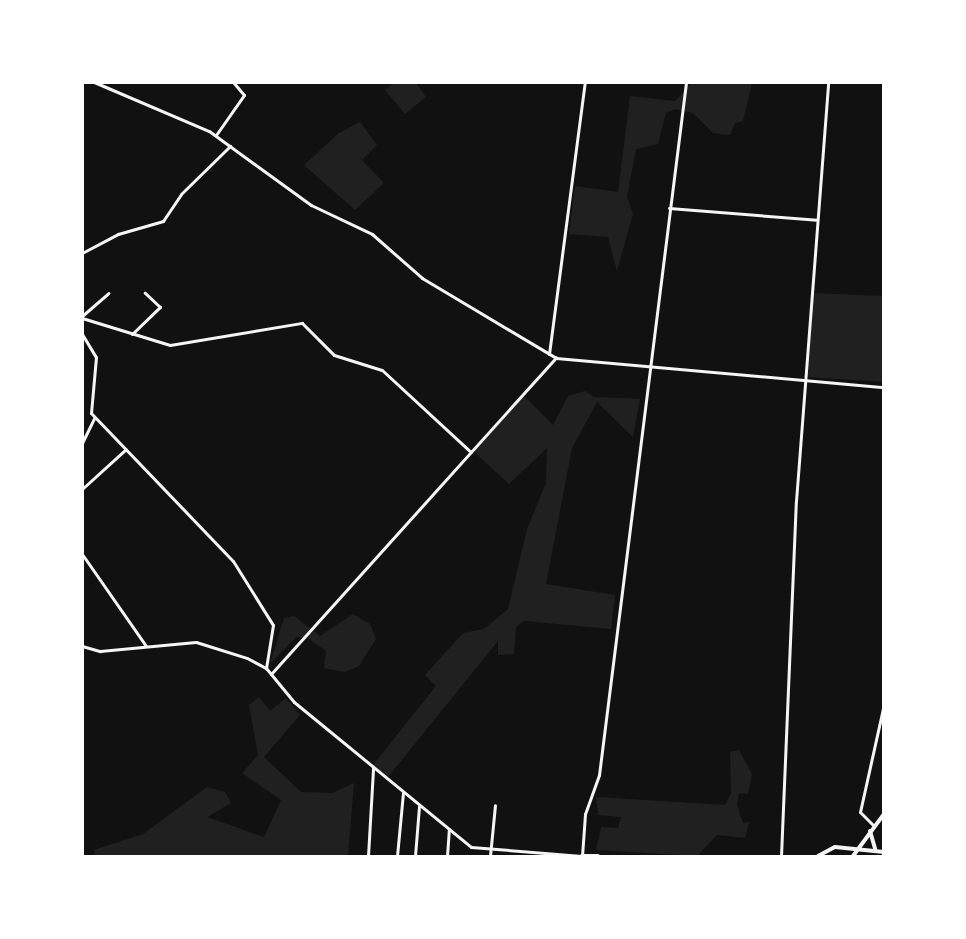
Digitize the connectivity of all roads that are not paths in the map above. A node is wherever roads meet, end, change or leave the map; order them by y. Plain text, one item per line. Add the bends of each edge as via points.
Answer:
1 (94, 82) edge
2 (233, 82) edge
3 (585, 82) edge
4 (686, 82) edge
5 (828, 82) edge
6 (216, 135) junction
7 (230, 146) junction
8 (669, 208) junction
9 (817, 219) junction
10 (82, 253) edge
11 (145, 292) dead end
12 (108, 293) dead end
13 (82, 317) edge
14 (82, 334) edge
15 (132, 334) junction
16 (549, 354) junction
17 (556, 358) junction
18 (650, 364) junction
19 (803, 379) junction
20 (884, 387) edge
21 (94, 418) junction
22 (884, 432) edge
23 (884, 438) edge
24 (82, 443) edge
25 (126, 449) junction
26 (471, 452) junction
27 (82, 489) edge
28 (82, 554) edge
29 (82, 646) edge
30 (146, 646) junction
31 (266, 668) junction
32 (271, 674) junction
33 (884, 704) edge
34 (373, 768) junction
35 (402, 792) junction
36 (495, 805) dead end
37 (419, 806) junction
38 (884, 814) edge
39 (873, 825) junction
40 (449, 830) junction
41 (870, 830) junction
42 (857, 849) junction
43 (490, 850) junction
44 (875, 850) junction
45 (884, 852) edge
46 (538, 855) edge
47 (368, 856) edge
48 (397, 856) edge
49 (415, 856) edge
50 (447, 856) edge
51 (490, 856) edge
52 (582, 856) edge
53 (598, 856) edge
54 (781, 856) edge
55 (818, 856) edge
56 (853, 856) edge

1 - 6 street
2 - 6 street via 244,95
3 - 16 street
4 - 8 street
5 - 9 street
6 - 7 street
7 - 10 street via 182,194 164,221 124,232
7 - 16 street via 319,211 372,234 423,278
8 - 9 street
8 - 18 street
9 - 19 street
11 - 15 street via 160,307
12 - 13 street
13 - 15 street
14 - 21 street via 96,357 89,393
15 - 26 street via 170,345 302,323 334,355 382,370
16 - 17 street
17 - 18 street
17 - 26 street
18 - 19 street
18 - 52 street via 599,775 585,814
19 - 20 street
19 - 54 street
21 - 24 street
21 - 25 street
22 - 23 street
25 - 27 street
25 - 31 street via 172,492 242,574 273,625
26 - 32 street
28 - 30 street
29 - 30 street via 100,651
30 - 31 street via 196,642
31 - 32 street
32 - 34 street via 294,702
33 - 39 street via 860,812
34 - 35 street
34 - 47 street
35 - 37 street
35 - 48 street
36 - 43 street
37 - 40 street
37 - 49 street
38 - 39 street
39 - 41 street
40 - 43 street via 471,847
40 - 50 street
41 - 42 street
41 - 44 street
42 - 44 street
42 - 55 street via 836,847
42 - 56 street
43 - 46 street
43 - 51 street
44 - 45 street
46 - 52 street
52 - 53 street

